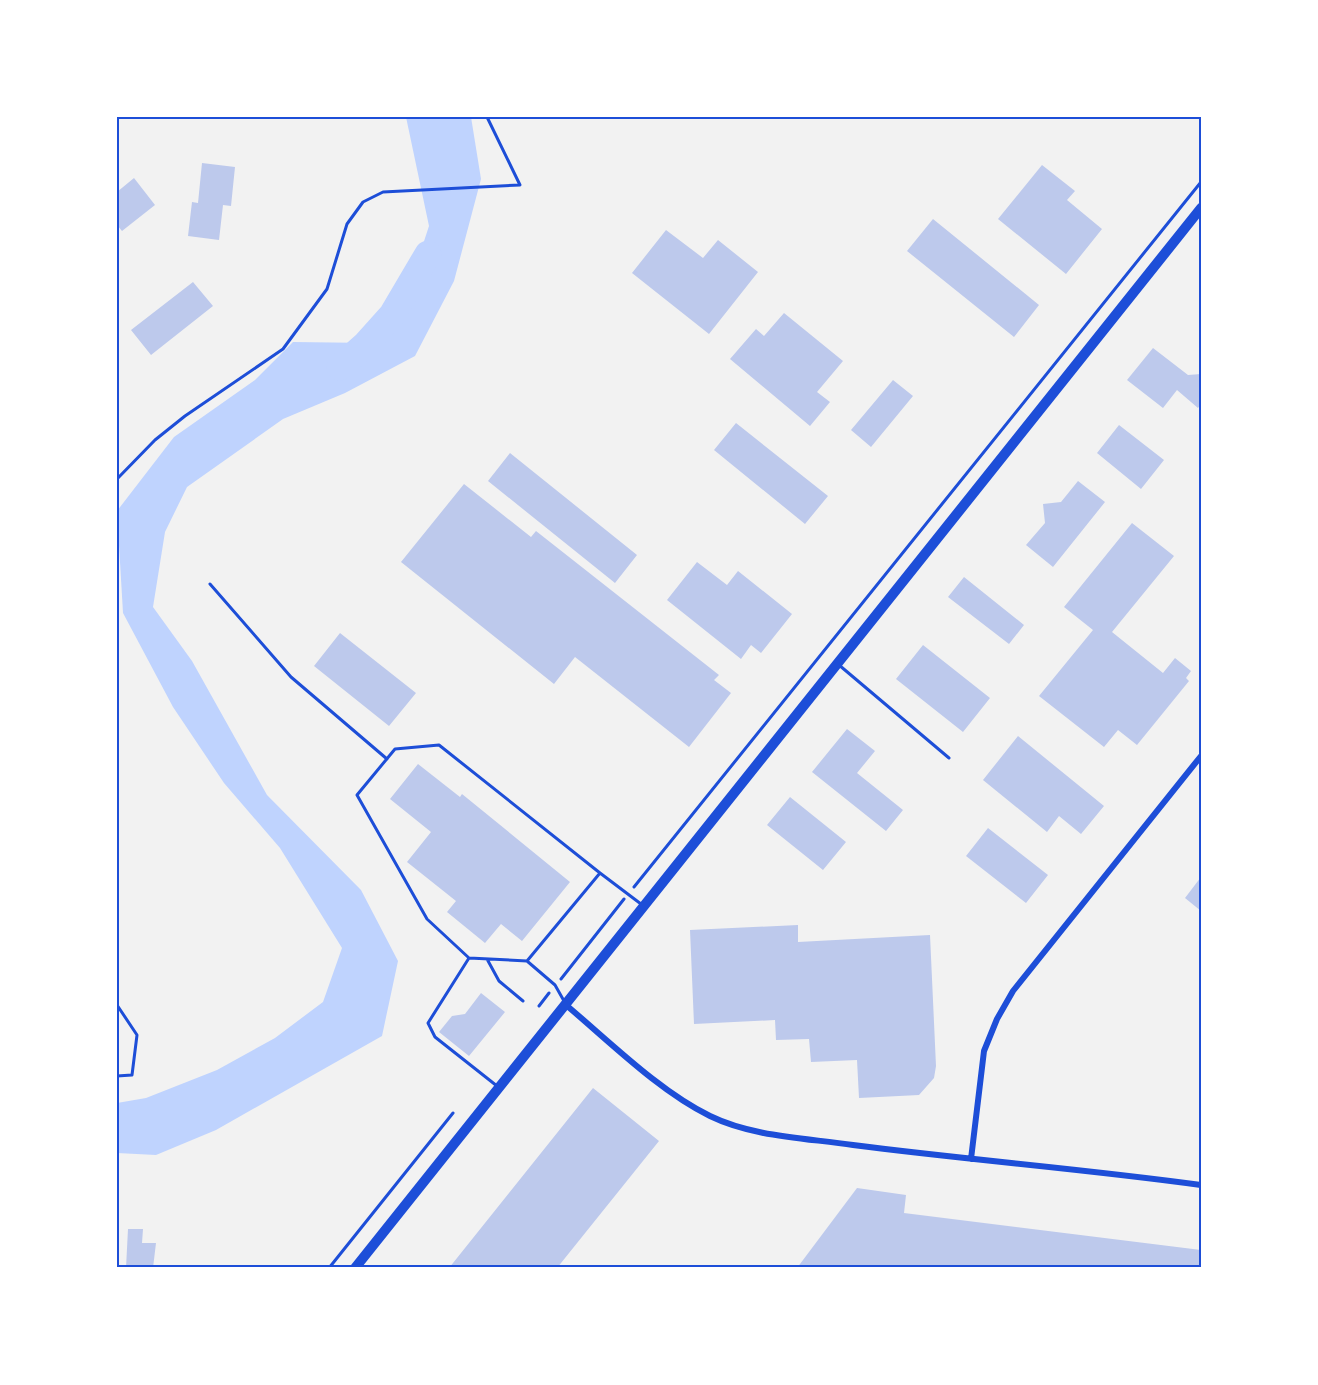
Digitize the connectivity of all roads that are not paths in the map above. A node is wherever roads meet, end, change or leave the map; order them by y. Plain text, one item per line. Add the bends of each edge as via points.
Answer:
1 (1201, 208) edge
2 (1197, 221) edge
3 (210, 584) dead end
4 (837, 664) junction
5 (1201, 756) edge
6 (950, 758) dead end
7 (387, 759) junction
8 (600, 873) junction
9 (644, 906) junction
10 (469, 958) junction
11 (487, 959) junction
12 (527, 961) junction
13 (523, 1001) dead end
14 (566, 1005) junction
15 (500, 1088) junction
16 (971, 1159) junction
17 (1201, 1185) edge
18 (355, 1268) edge

1 - 2 main road
2 - 4 main road
3 - 7 lane via 291,677
4 - 6 lane
4 - 9 main road
5 - 16 street via 1030,969 997,1019 984,1051
7 - 8 lane via 395,749 439,745
7 - 10 lane via 357,795 427,919
8 - 9 lane
8 - 12 lane
9 - 14 main road
10 - 11 lane
10 - 15 lane via 428,1023 435,1037
11 - 12 lane
11 - 13 lane via 499,981
12 - 14 lane via 555,985
14 - 15 main road
14 - 16 street via 666,1088 709,1116 740,1128
15 - 18 main road
16 - 17 street

